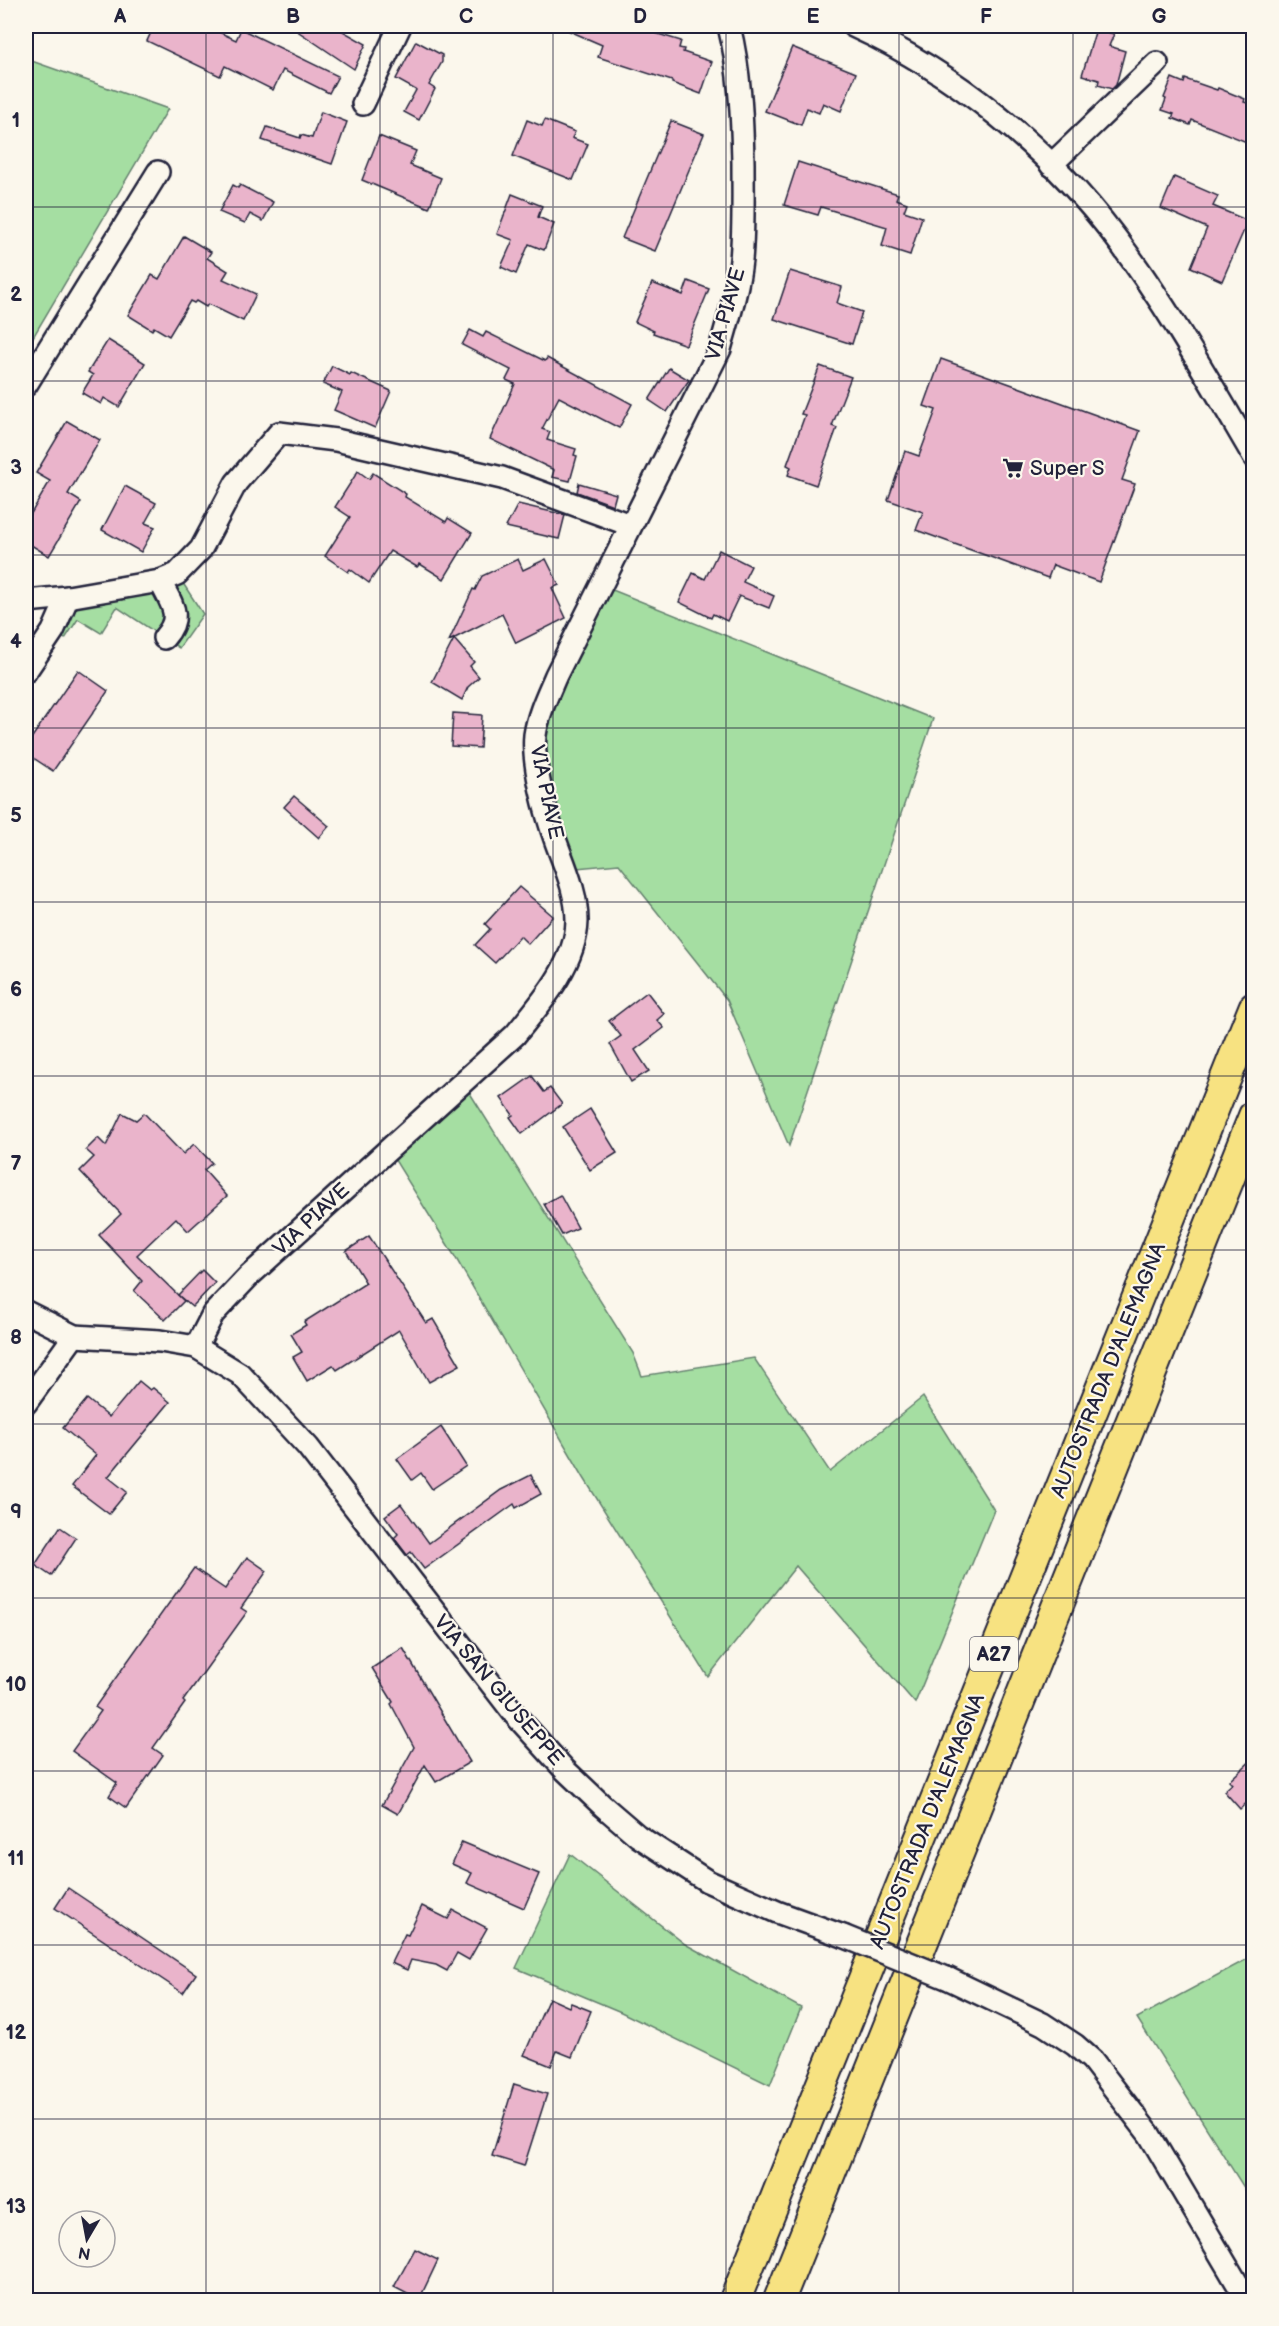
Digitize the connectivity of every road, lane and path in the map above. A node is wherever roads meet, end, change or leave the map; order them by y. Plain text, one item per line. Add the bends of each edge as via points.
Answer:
1 (400, 26) edge
2 (729, 26) edge
3 (739, 26) edge
4 (853, 26) edge
5 (735, 53) junction
6 (1157, 63) dead end
7 (363, 104) dead end
8 (1051, 165) junction
9 (159, 172) dead end
10 (26, 385) edge
11 (1254, 457) edge
12 (630, 525) junction
13 (160, 580) junction
14 (68, 597) junction
15 (26, 601) edge
16 (164, 638) dead end
17 (26, 670) edge
18 (1254, 1008) edge
19 (1254, 1116) edge
20 (26, 1312) edge
21 (74, 1336) junction
22 (196, 1347) junction
23 (26, 1403) edge
24 (735, 2301) edge
25 (779, 2301) edge
26 (1247, 2301) edge

1 - 7 street
2 - 5 street, VIA PIAVE
3 - 5 street, VIA PIAVE
4 - 8 street via 945,77 1018,132
5 - 12 street, VIA PIAVE via 742,121 743,225 732,305 720,349
6 - 8 street
8 - 11 street via 1115,237 1162,303
9 - 10 street
12 - 13 street via 502,478 336,440 279,433 236,483 201,549 177,573
12 - 22 street, VIA PIAVE via 556,675 535,734 548,820 573,888 577,921 573,944 559,977 499,1051 249,1276 213,1314
13 - 14 street
13 - 16 street via 176,613
14 - 15 street
14 - 17 street via 53,631
18 - 24 highway, AUTOSTRADA D'ALEMAGNA / A27
19 - 25 highway, AUTOSTRADA D'ALEMAGNA / A27
20 - 21 street, VIA SAN GIUSEPPE
21 - 22 street, VIA SAN GIUSEPPE
21 - 23 street
22 - 26 street, VIA SAN GIUSEPPE, bridge via 240,1374 308,1447 516,1716 565,1770 638,1836 707,1881 949,1979 1043,2024 1092,2060 1149,2134

